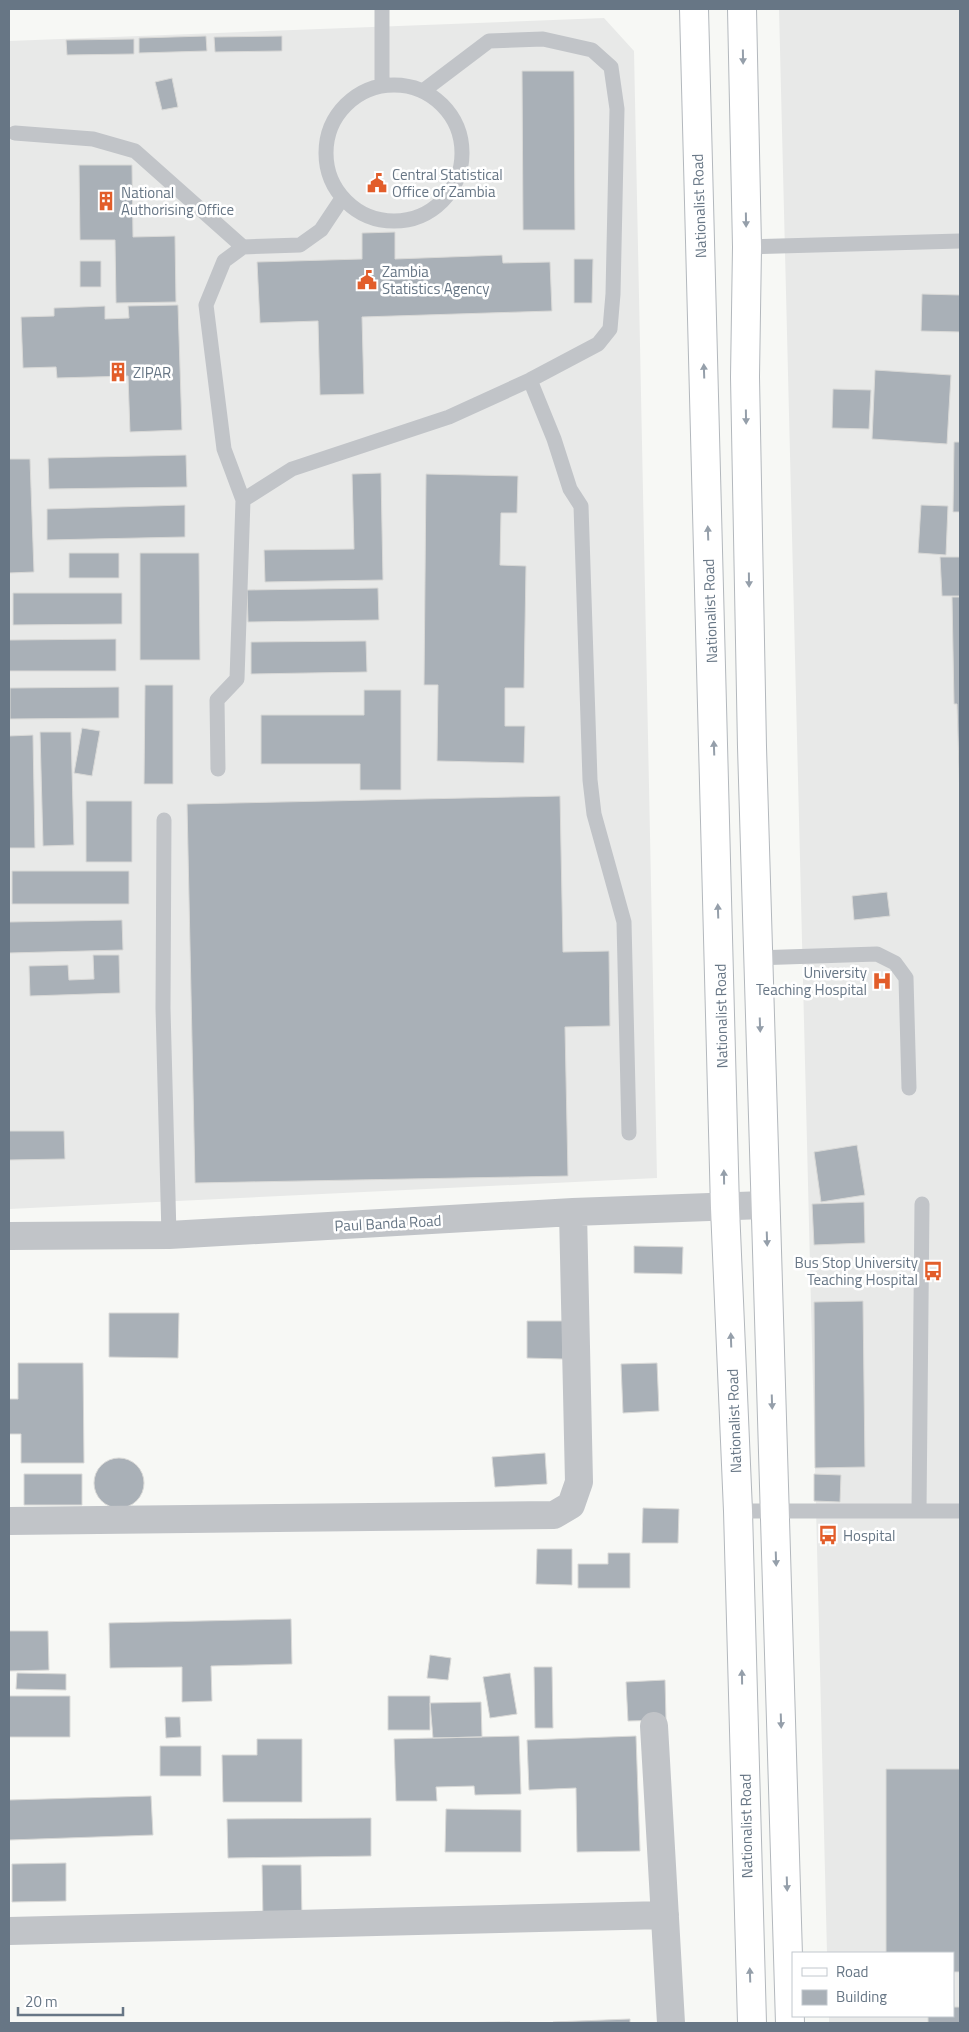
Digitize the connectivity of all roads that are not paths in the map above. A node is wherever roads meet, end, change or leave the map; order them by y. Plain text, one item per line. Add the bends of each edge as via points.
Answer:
1 (382, 9) edge
2 (694, 9) edge
3 (742, 9) edge
4 (382, 83) junction
5 (423, 91) junction
6 (15, 133) dead end
7 (341, 200) junction
8 (960, 241) edge
9 (243, 247) junction
10 (746, 247) junction
11 (530, 380) junction
12 (243, 500) junction
13 (218, 770) dead end
14 (164, 820) dead end
15 (758, 958) junction
16 (909, 1088) dead end
17 (629, 1133) dead end
18 (922, 1204) dead end
19 (766, 1205) junction
20 (725, 1208) junction
21 (573, 1212) junction
22 (9, 1236) edge
23 (170, 1236) junction
24 (775, 1510) junction
25 (738, 1511) junction
26 (919, 1511) junction
27 (960, 1511) edge
28 (9, 1521) edge
29 (654, 1726) dead end
30 (665, 1915) junction
31 (9, 1931) edge
32 (671, 2023) edge
33 (752, 2023) edge
34 (790, 2023) edge

1 - 4 lane
20 -> 2 main road, Nationalist Road
3 -> 10 main road
4 - 5 lane via 403,84
4 - 7 lane via 355,94 336,115 329,134 326,143 329,173
5 - 7 lane via 444,104 456,124 462,148 459,172 448,194 431,211 408,220 385,222 362,214
5 - 11 lane via 489,41 543,39 592,50 611,67 617,109 610,328 598,344
6 - 9 lane via 93,139 135,151
7 - 9 lane via 321,230 300,246
8 - 10 lane
9 - 12 lane via 224,261 206,305 224,449
10 -> 15 main road via 745,386
11 - 12 lane via 449,417 292,469
11 - 17 lane via 570,490 581,506 590,780 594,814 624,922
12 - 13 lane via 236,680 217,700
14 - 23 lane via 163,1008
15 - 16 lane via 877,954 895,963 906,978
15 -> 19 main road
18 - 26 lane
19 - 20 street, Paul Banda Road
19 -> 24 main road
20 - 21 street, Paul Banda Road
25 -> 20 main road, Nationalist Road
21 - 23 street, Paul Banda Road
21 - 28 street via 579,1482 571,1505 554,1516
22 - 23 street, Paul Banda Road
24 - 25 lane
24 - 26 lane
24 -> 34 main road
33 -> 25 main road, Nationalist Road
26 - 27 lane
29 - 30 street
30 - 31 street
30 - 32 street

